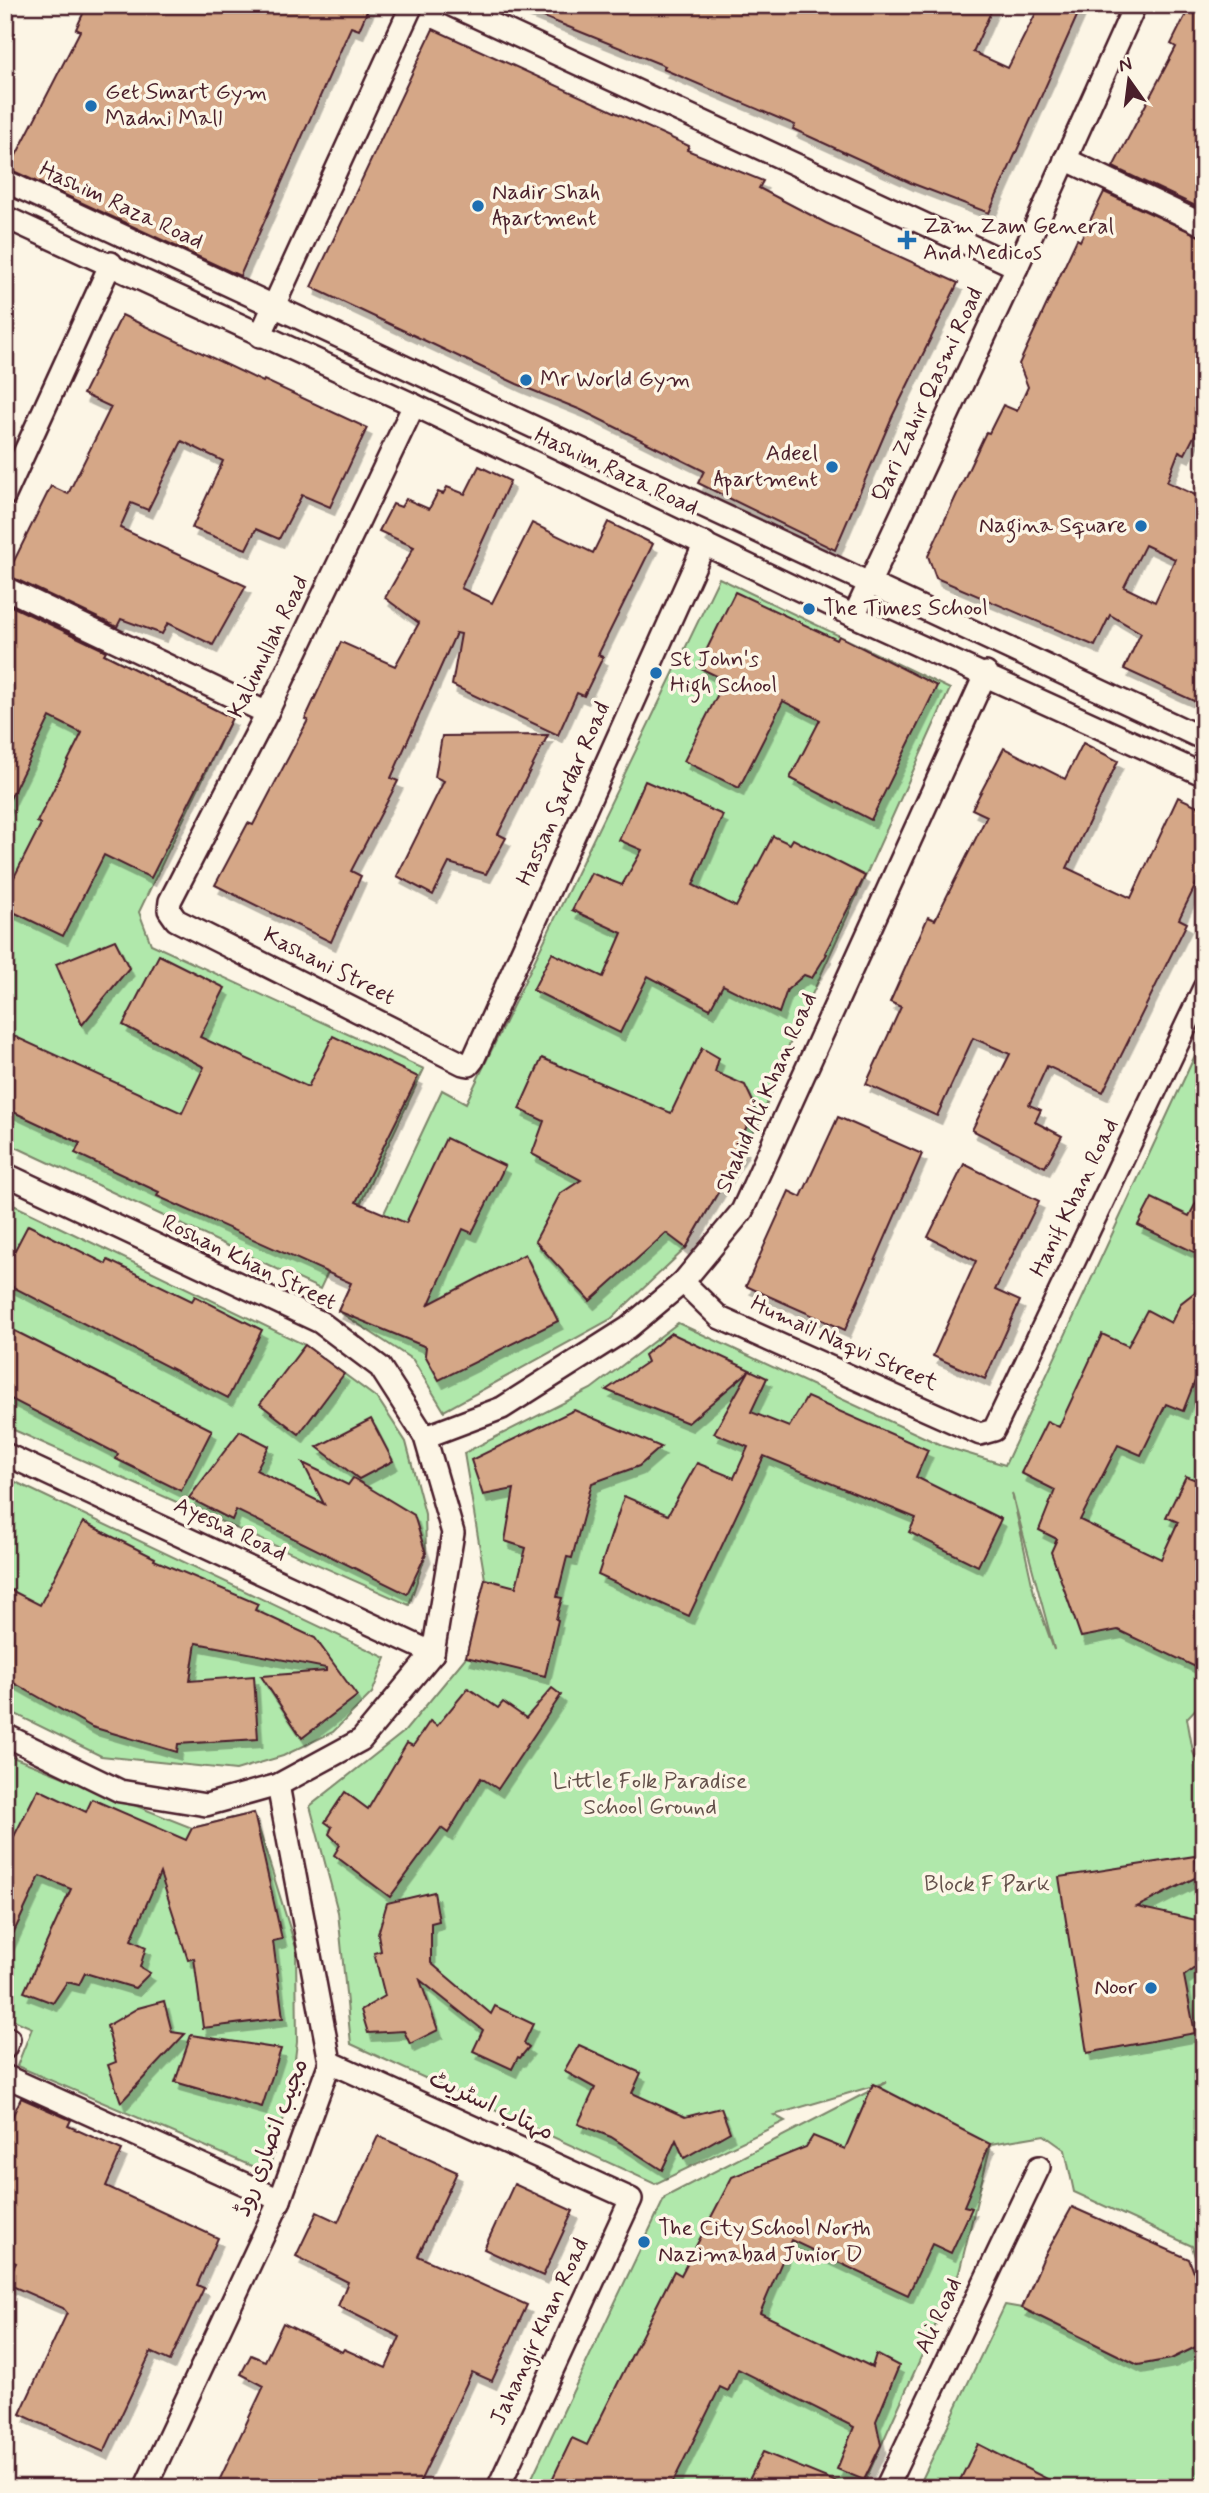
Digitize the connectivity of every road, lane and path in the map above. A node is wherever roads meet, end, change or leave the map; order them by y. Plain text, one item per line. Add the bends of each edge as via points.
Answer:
1 (412, 5) edge
2 (451, 5) edge
3 (1135, 5) edge
4 (1065, 159) junction
5 (5, 181) edge
6 (5, 217) edge
7 (1204, 225) edge
8 (111, 263) junction
9 (1017, 267) junction
10 (273, 305) junction
11 (260, 336) junction
12 (414, 405) junction
13 (5, 495) edge
14 (705, 544) junction
15 (869, 584) junction
16 (5, 588) edge
17 (854, 616) junction
18 (986, 673) junction
19 (267, 713) junction
20 (1204, 739) edge
21 (1204, 775) edge
22 (169, 910) joint
23 (1204, 988) edge
24 (469, 1065) joint
25 (5, 1174) edge
26 (683, 1282) junction
27 (994, 1430) joint
28 (425, 1437) junction
29 (5, 1454) edge
30 (433, 1653) junction
31 (5, 1735) edge
32 (278, 1785) junction
33 (330, 2062) junction
34 (5, 2076) edge
35 (1039, 2166) dead end
36 (631, 2199) joint
37 (280, 2200) junction
38 (145, 2488) edge
39 (498, 2488) edge
40 (886, 2488) edge

1 - 10 street
2 - 9 street
3 - 4 street, Qari Zahir Qasmi Road
4 - 7 street
4 - 9 street, Qari Zahir Qasmi Road
5 - 10 street, Hashim Raza Road
6 - 8 street, Hashim Raza Road
8 - 11 street, Hashim Raza Road
8 - 13 street
9 - 15 street, Qari Zahir Qasmi Road
10 - 11 street
10 - 15 street, Hashim Raza Road
11 - 12 street, Hashim Raza Road
12 - 14 street, Hashim Raza Road
12 - 19 street, Kalimullah Road
14 - 17 street, Hashim Raza Road
14 - 24 street, Hassan Sardar Road
15 - 17 street, Qari Zahir Qasmi Road
15 - 20 street, Hashim Raza Road
16 - 19 street
17 - 18 street, Hashim Raza Road
18 - 21 street, Hashim Raza Road
18 - 26 street, Shahid Ali Khan Road via 742,1212
19 - 22 street, Kalimullah Road
22 - 24 street, Kashani Street via 176,920
23 - 27 street, Hanif Khan Road
25 - 28 street, Roshan Khan Street via 320,1322 380,1367
26 - 27 street, Humail Naqvi Street via 720,1318 980,1434
26 - 28 street, Shahid Ali Khan Road via 628,1328 502,1408
28 - 30 street, Roshan Khan Street via 453,1533
29 - 30 street, Ayesha Road
30 - 32 street via 361,1740
31 - 32 street via 120,1791 206,1805
32 - 33 street, مجیب انصاری روڈ
33 - 36 street, مہتاب اسٹریٹ
33 - 37 street, مجیب انصاری روڈ
34 - 37 street
35 - 40 street, Ali Road
36 - 39 street, Jahangir Khan Road
37 - 38 street, مجیب انصاری روڈ

